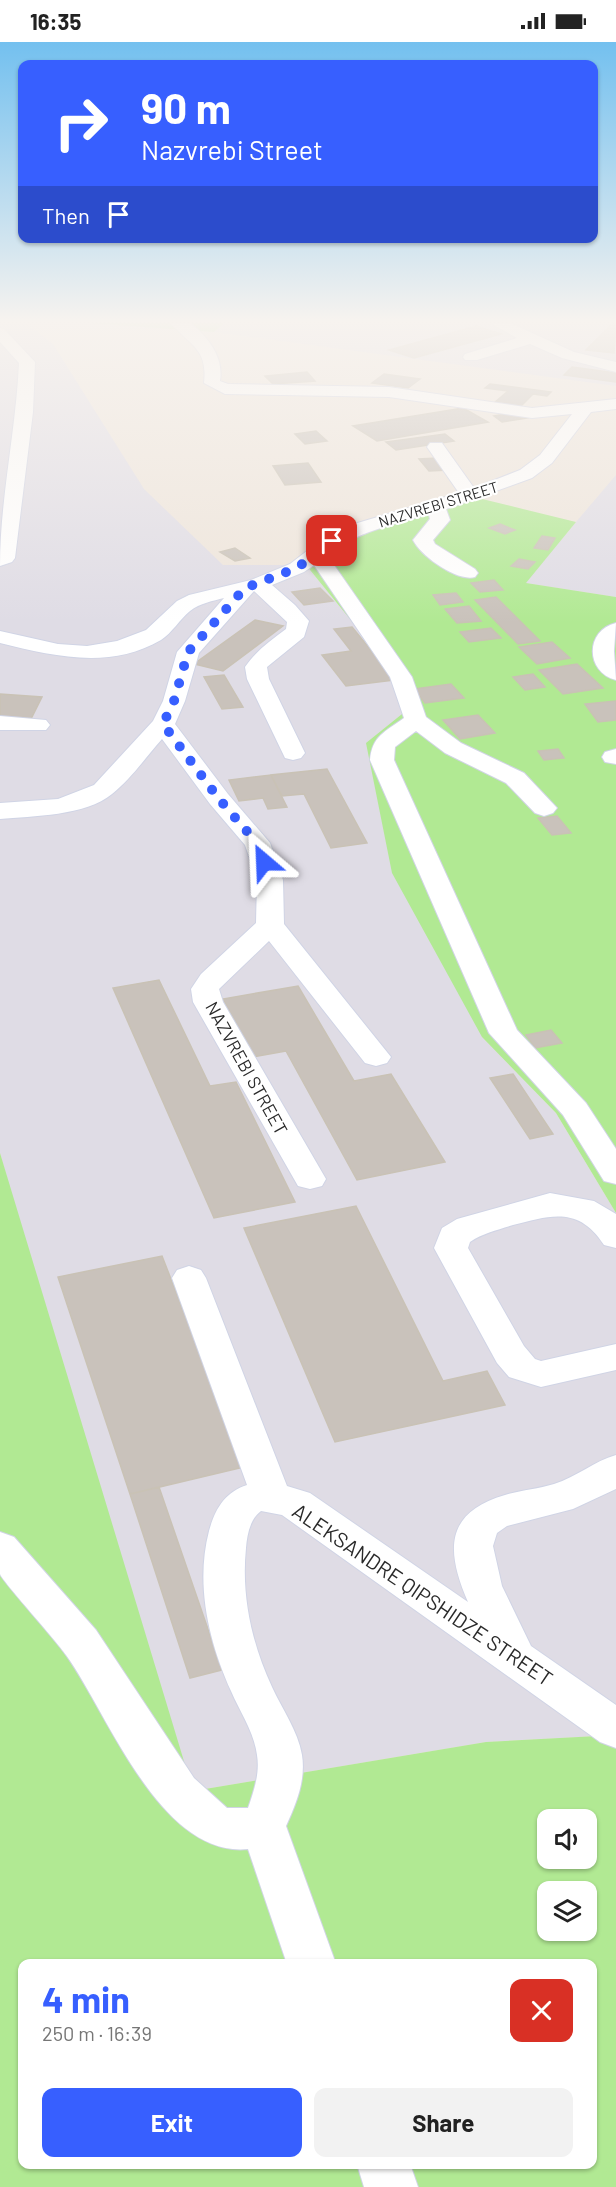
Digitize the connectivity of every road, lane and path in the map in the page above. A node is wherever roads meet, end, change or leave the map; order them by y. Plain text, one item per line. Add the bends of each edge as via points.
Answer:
1 (23, 423) edge
2 (552, 423) edge
3 (573, 423) edge
4 (564, 434) junction
5 (436, 447) dead end
6 (470, 496) junction
7 (436, 505) junction
8 (316, 554) junction
9 (0, 560) edge
10 (468, 573) dead end
11 (251, 586) junction
12 (616, 629) edge
13 (0, 637) edge
14 (616, 673) edge
15 (416, 720) junction
16 (0, 723) edge
17 (163, 724) junction
18 (38, 725) dead end
19 (293, 753) dead end
20 (544, 808) dead end
21 (0, 811) edge
22 (270, 925) junction
23 (376, 1057) dead end
24 (616, 1174) edge
25 (310, 1179) dead end
26 (616, 1237) edge
27 (189, 1278) dead end
28 (616, 1357) edge
29 (616, 1469) edge
30 (271, 1495) junction
31 (0, 1548) edge
32 (514, 1655) junction
33 (616, 1729) edge
34 (263, 1826) junction
35 (310, 1959) edge
36 (385, 2169) edge
37 (391, 2187) edge

1 - 9 street via 5,558
2 - 4 street
3 - 4 street, NAZVREBI STREET
4 - 6 street, NAZVREBI STREET via 546,459 526,474
5 - 6 street
6 - 7 street, NAZVREBI STREET
7 - 8 street, NAZVREBI STREET via 361,528 332,541
7 - 10 street via 440,520 423,540 427,548
8 - 11 street, NAZVREBI STREET via 297,568
8 - 15 street via 401,677
11 - 13 street, NAZVREBI STREET via 196,599 184,605 154,634 122,647 57,651
11 - 17 street, NAZVREBI STREET via 188,652
11 - 19 street via 288,609 298,621 296,632 264,656 256,667
12 - 14 street via 603,643 603,656
15 - 20 street via 453,748 515,778
15 - 24 street via 383,745 382,760 504,1033 575,1110
16 - 18 street
17 - 21 street, NAZVREBI STREET via 103,790 59,806
17 - 22 street via 257,843 270,880
22 - 23 street
22 - 25 street, NAZVREBI STREET via 205,989 208,1002
26 - 28 street via 607,1223 582,1209 550,1204 469,1227 454,1236 451,1248 510,1354 522,1368 541,1374
27 - 30 street
29 - 32 street via 589,1487 499,1512 481,1522 473,1545 478,1575
30 - 32 street, ALEKSANDRE QIPSHIDZE STREET via 296,1504
30 - 34 street via 249,1498 236,1511 225,1542 223,1590 242,1670 280,1759 277,1796
31 - 34 street via 90,1655 162,1770 192,1806 211,1822 238,1832
32 - 33 street, ALEKSANDRE QIPSHIDZE STREET
34 - 35 street
36 - 37 street

